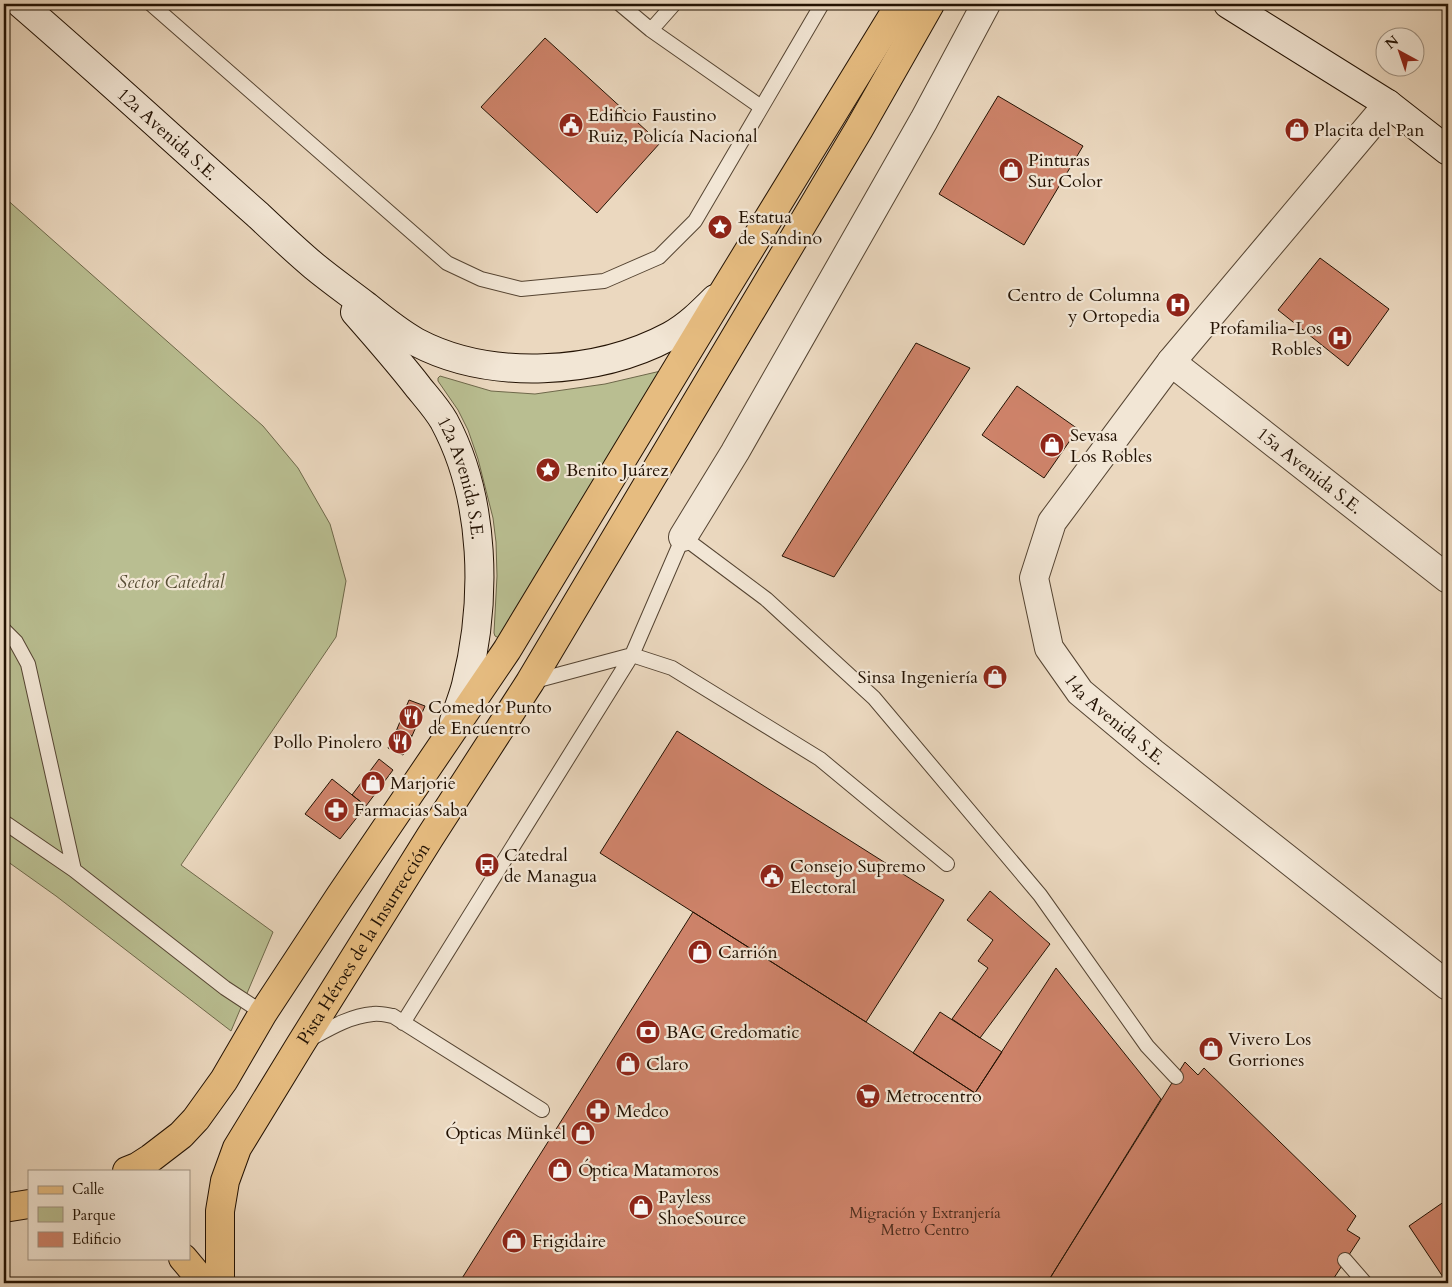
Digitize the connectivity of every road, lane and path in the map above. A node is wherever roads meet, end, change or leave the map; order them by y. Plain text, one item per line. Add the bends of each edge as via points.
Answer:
1 (21, 4) edge
2 (151, 4) edge
3 (620, 4) edge
4 (674, 4) edge
5 (822, 4) edge
6 (930, 4) edge
7 (986, 4) edge
8 (1235, 5) edge
9 (900, 8) edge
10 (651, 30) junction
11 (1388, 104) junction
12 (762, 107) junction
13 (1448, 151) edge
14 (314, 266) junction
15 (724, 291) junction
16 (1171, 362) junction
17 (683, 537) junction
18 (1448, 580) edge
19 (4, 630) edge
20 (632, 655) junction
21 (530, 682) junction
22 (449, 735) junction
23 (4, 822) edge
24 (947, 864) dead end
25 (74, 870) junction
26 (1448, 986) edge
27 (263, 1014) junction
28 (403, 1023) junction
29 (300, 1045) junction
30 (1176, 1077) dead end
31 (542, 1110) dead end
32 (130, 1170) edge
33 (185, 1260) edge
34 (1345, 1260) dead end
35 (204, 1283) edge
36 (220, 1283) edge
37 (1365, 1283) edge

1 - 14 street, 12a Avenida S.E.
2 - 12 lane via 447,263 481,279 521,289 604,281 659,257 695,221
3 - 10 lane
4 - 10 lane
5 - 12 lane
6 - 21 main road, Pista Héroes de la Insurrección
7 - 17 street via 919,129
8 - 11 street
9 - 15 main road
10 - 12 lane
11 - 13 street
11 - 16 street, 14a Avenida S.E.
14 - 15 street, 12a Avenida S.E. via 416,342 461,360 533,369 572,366 648,347 695,320
14 - 22 street, 12a Avenida S.E. via 434,407 444,421 465,470 478,541 480,577 476,634 466,687
15 - 22 main road via 507,650
16 - 18 street, 15a Avenida S.E.
16 - 26 street, 14a Avenida S.E. via 1052,522 1034,578 1049,648 1080,692 1153,754
17 - 20 lane
17 - 30 lane via 766,599 874,698 1040,895 1147,1046
19 - 25 lane via 16,642 28,664
20 - 21 lane
20 - 24 lane via 672,668 820,759
20 - 28 lane
21 - 29 main road, Pista Héroes de la Insurrección
22 - 27 main road
23 - 25 lane
25 - 27 lane
27 - 32 main road via 224,1080 196,1119 166,1148
28 - 29 lane via 393,1016 374,1013 336,1024
28 - 31 lane
29 - 36 main road, Pista Héroes de la Insurrección via 231,1163 220,1211
33 - 35 main road
34 - 37 lane

